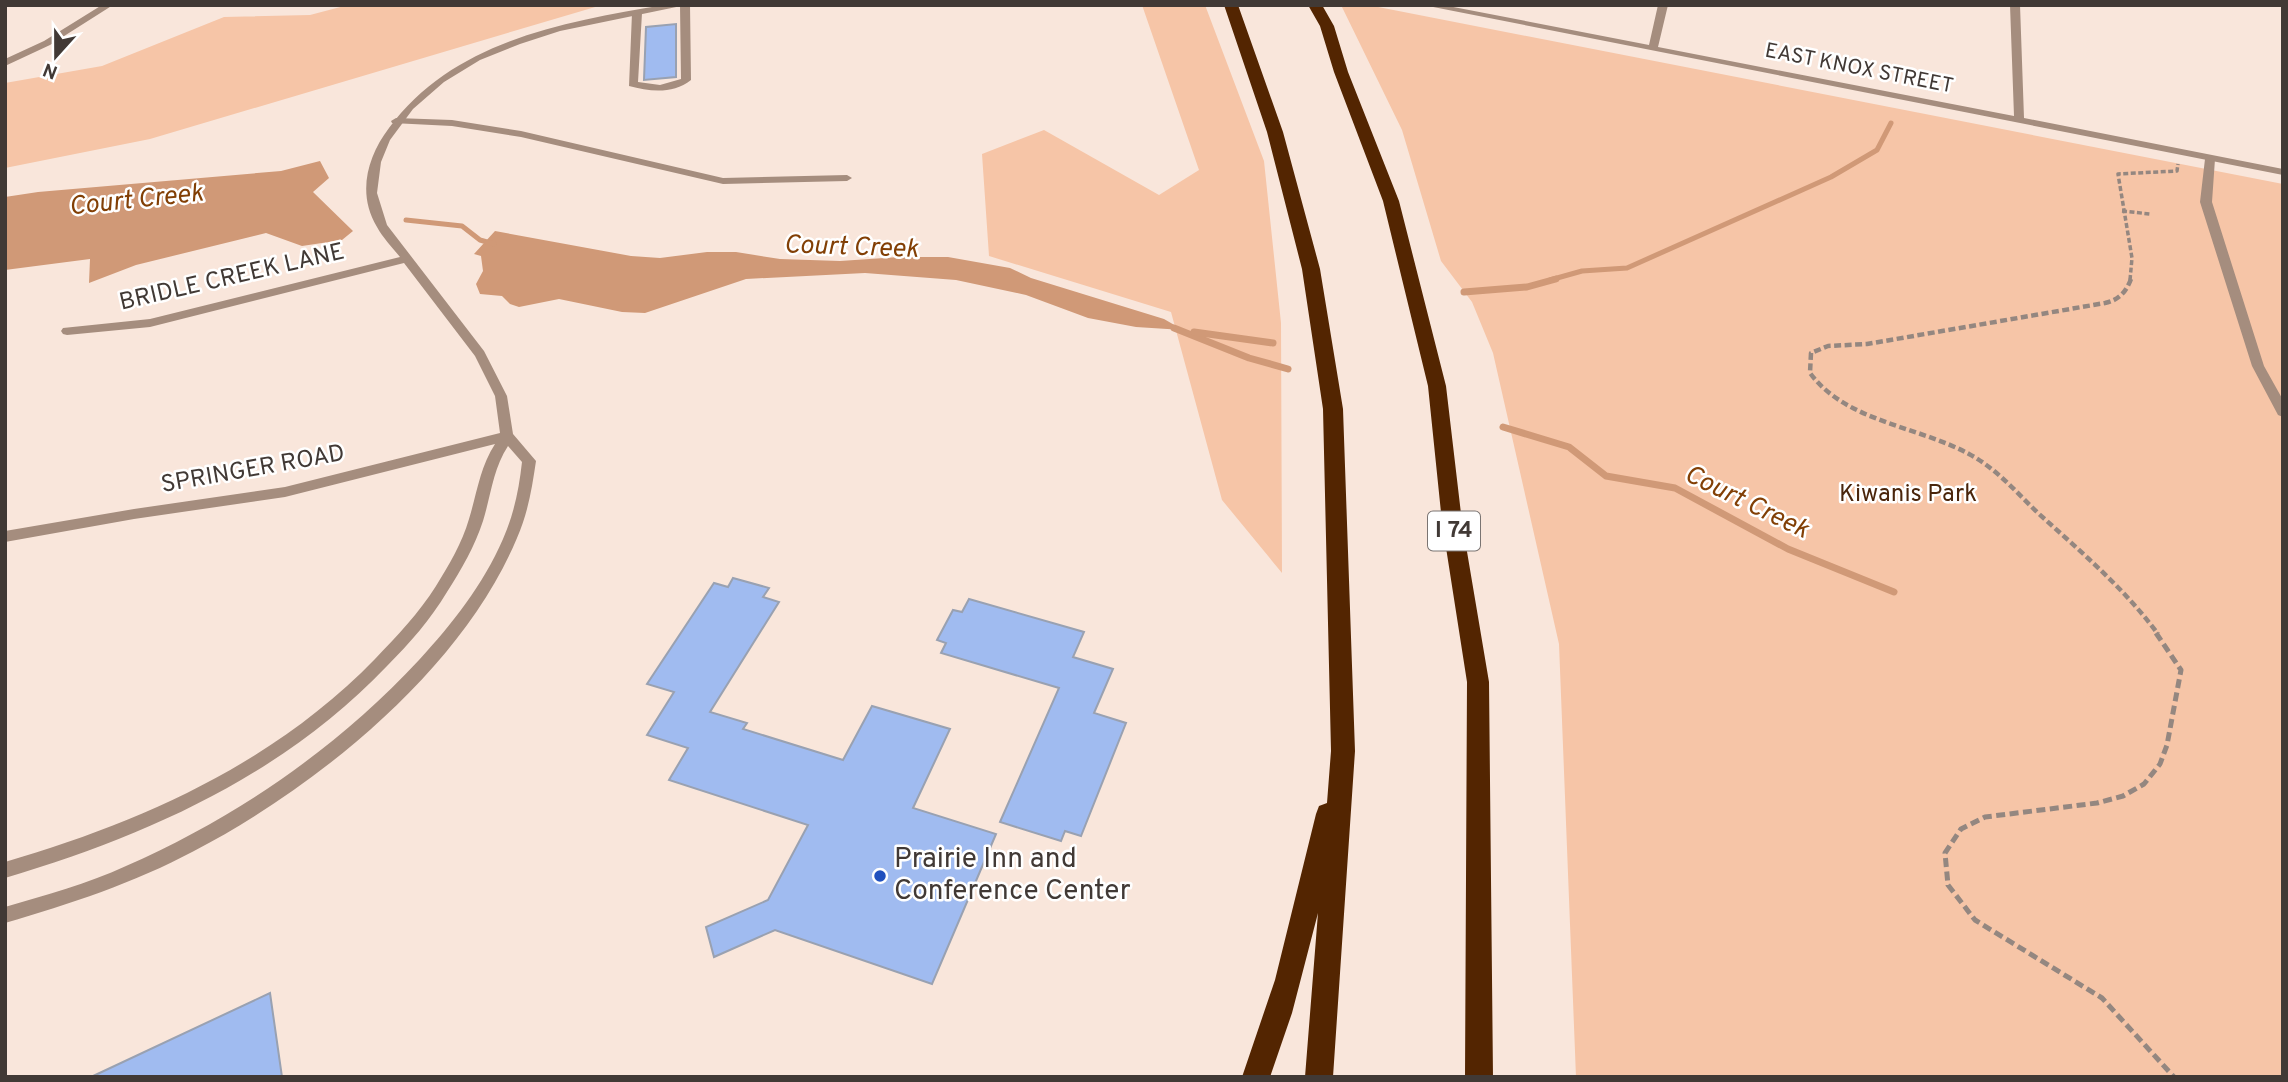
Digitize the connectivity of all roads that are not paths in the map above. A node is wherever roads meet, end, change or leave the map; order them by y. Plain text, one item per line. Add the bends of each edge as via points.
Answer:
1 (109, 5) edge
2 (683, 5) edge
3 (1231, 5) edge
4 (1315, 5) edge
5 (1427, 5) edge
6 (1663, 5) edge
7 (2015, 5) edge
8 (637, 13) junction
9 (1653, 48) junction
10 (5, 63) edge
11 (2019, 120) junction
12 (396, 121) junction
13 (2210, 159) junction
14 (2283, 172) edge
15 (847, 178) dead end
16 (406, 259) junction
17 (67, 331) dead end
18 (2283, 412) edge
19 (507, 436) junction
20 (5, 537) edge
21 (1343, 751) junction
22 (5, 870) edge
23 (5, 915) edge
24 (1256, 1077) edge
25 (1319, 1077) edge
26 (1479, 1077) edge

1 - 10 street
2 - 8 street
2 - 8 street via 688,71 686,80 667,89 633,84
3 - 21 highway via 1275,132 1311,269 1333,409
4 - 26 highway, I 74 via 1327,26 1391,201 1437,386 1452,522 1478,682
5 - 9 street, EAST KNOX STREET
6 - 9 street
7 - 11 street
8 - 12 street via 506,45 422,95
9 - 11 street, EAST KNOX STREET
11 - 13 street, EAST KNOX STREET
12 - 15 street via 452,122 521,134 723,181
12 - 16 street via 373,167 370,188 377,216
13 - 14 street, EAST KNOX STREET
13 - 18 street via 2206,202 2258,366
16 - 17 street, BRIDLE CREEK LANE via 150,323
16 - 19 street via 480,354 501,396
19 - 20 street, SPRINGER ROAD via 285,492
19 - 22 street via 489,466 475,523 441,590 382,663 344,698 285,744 150,821
19 - 23 street via 529,461 518,523 480,597 393,700 299,779 242,814 152,862
21 - 24 highway via 1296,950
21 - 25 highway

